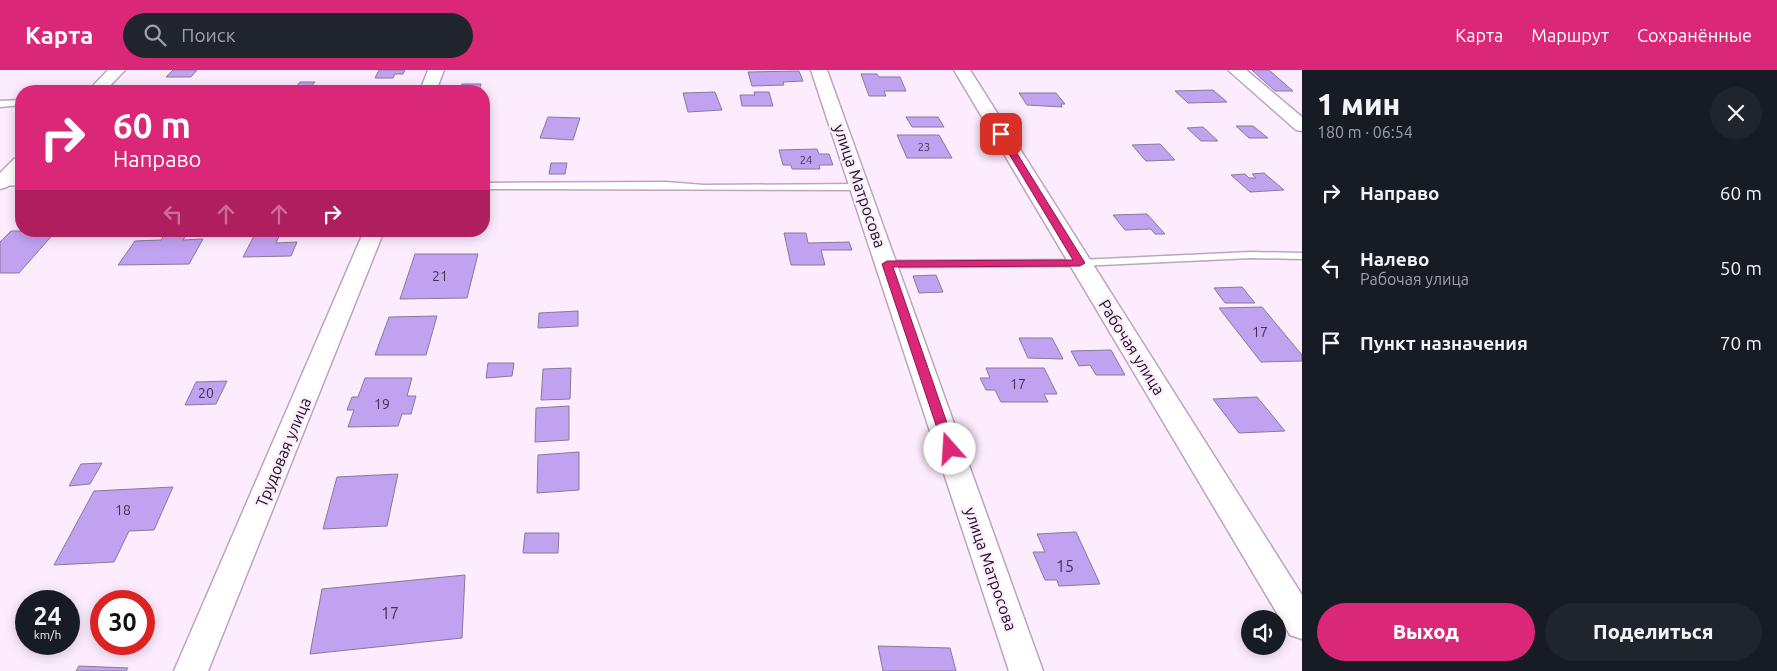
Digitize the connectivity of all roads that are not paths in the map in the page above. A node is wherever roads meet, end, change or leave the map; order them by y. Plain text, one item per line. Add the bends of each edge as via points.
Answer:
1 (117, 70) edge
2 (436, 70) edge
3 (819, 70) edge
4 (962, 70) edge
5 (1236, 70) edge
6 (102, 85) edge
7 (430, 85) edge
8 (15, 103) edge
9 (0, 104) edge
10 (1302, 126) edge
11 (15, 169) edge
12 (15, 182) edge
13 (0, 183) edge
14 (490, 186) edge
15 (861, 187) junction
16 (372, 237) edge
17 (1302, 256) edge
18 (1080, 263) junction
19 (887, 264) junction
20 (1302, 624) edge
21 (191, 671) edge
22 (1026, 671) edge

1 - 6 street
2 - 7 street
3 - 15 street, улица Матросова
4 - 18 street, Рабочая улица
5 - 10 street
8 - 9 lane
11 - 13 street
12 - 13 lane
14 - 15 lane
15 - 19 street, улица Матросова
16 - 21 street, Трудовая улица
17 - 18 lane via 1251,255
18 - 19 lane
18 - 20 street, Рабочая улица
19 - 22 street, улица Матросова

